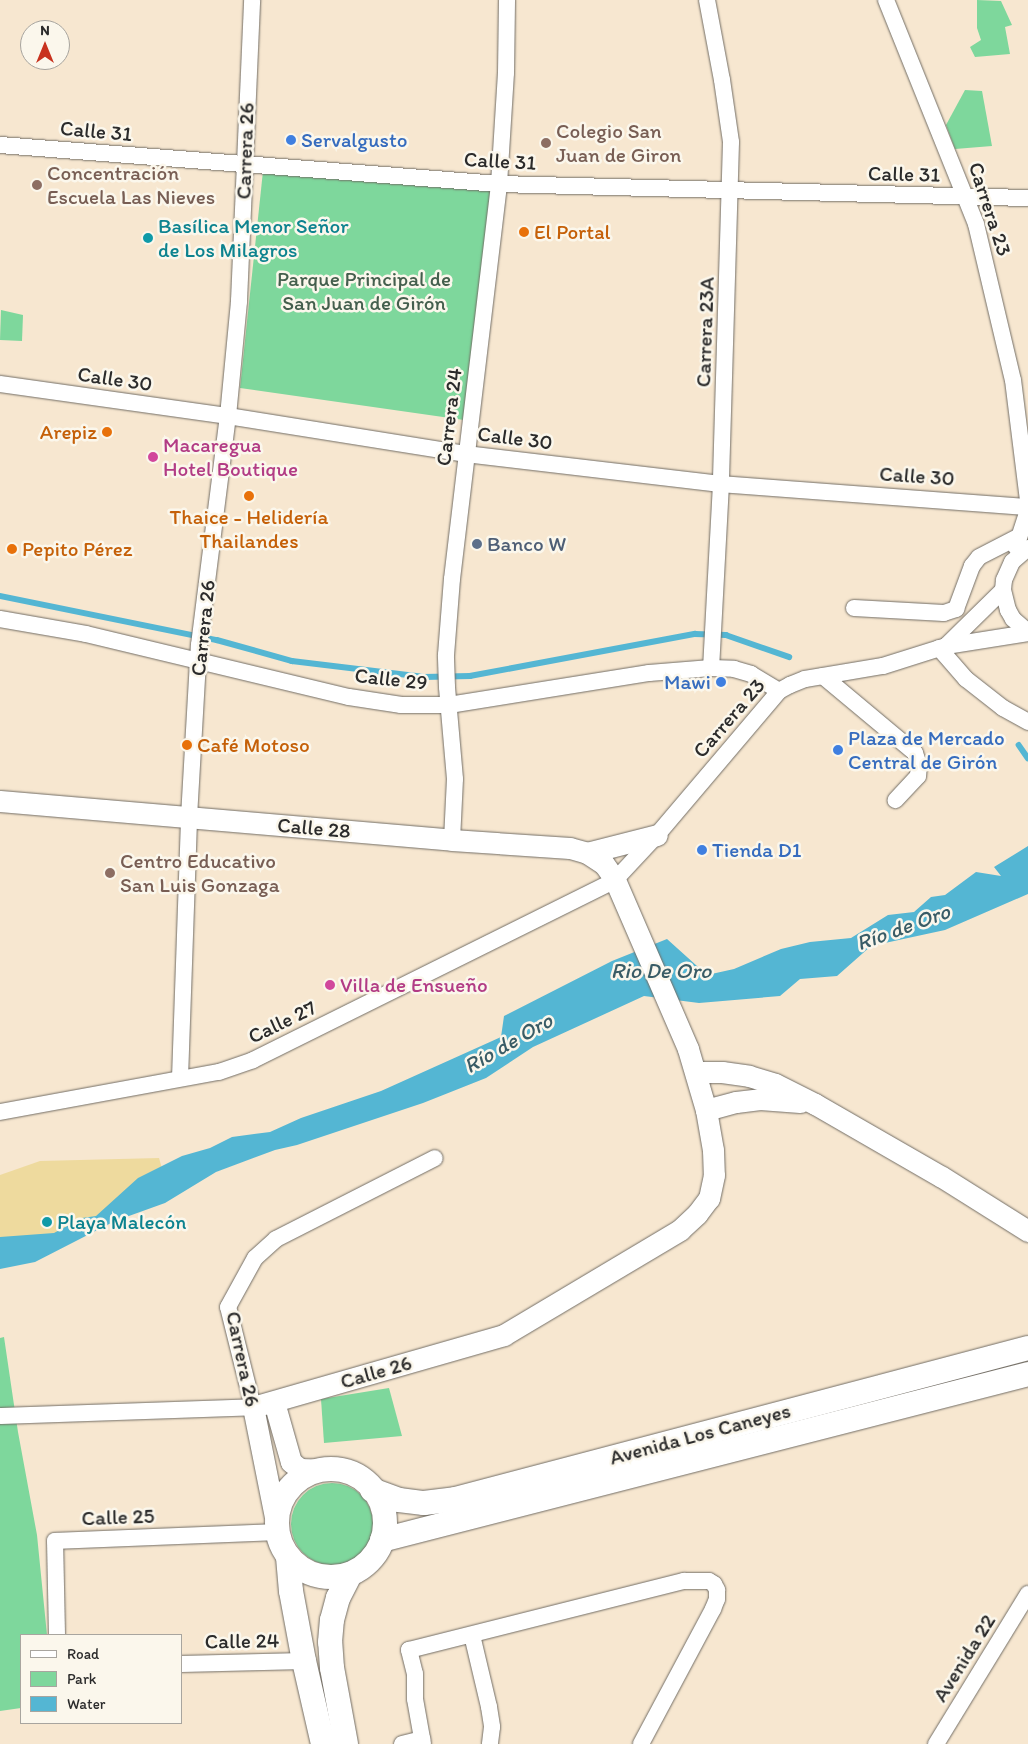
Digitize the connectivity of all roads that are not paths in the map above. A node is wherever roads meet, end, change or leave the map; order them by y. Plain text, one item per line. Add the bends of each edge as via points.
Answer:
1 (252, 0) edge
2 (507, 0) edge
3 (707, 0) edge
4 (886, 0) edge
5 (0, 145) edge
6 (244, 164) junction
7 (499, 184) junction
8 (731, 191) junction
9 (967, 197) junction
10 (1028, 198) edge
11 (0, 384) edge
12 (228, 416) junction
13 (465, 454) junction
14 (721, 484) junction
15 (1028, 501) edge
16 (1028, 508) edge
17 (1023, 543) edge
18 (1004, 590) junction
19 (854, 608) dead end
20 (0, 619) edge
21 (1028, 632) edge
22 (942, 647) junction
23 (199, 653) junction
24 (711, 668) junction
25 (823, 676) junction
26 (779, 691) junction
27 (449, 705) junction
28 (1028, 722) edge
29 (896, 800) dead end
30 (0, 801) edge
31 (189, 817) junction
32 (657, 835) junction
33 (452, 840) junction
34 (587, 853) junction
35 (619, 889) junction
36 (696, 1072) junction
37 (180, 1078) junction
38 (815, 1104) junction
39 (706, 1110) junction
40 (0, 1112) edge
41 (435, 1158) dead end
42 (709, 1198) joint
43 (1028, 1231) edge
44 (1028, 1348) edge
45 (1028, 1374) edge
46 (263, 1404) junction
47 (0, 1416) edge
48 (323, 1470) junction
49 (372, 1490) junction
50 (277, 1527) junction
51 (382, 1540) junction
52 (288, 1556) junction
53 (350, 1574) junction
54 (1028, 1594) edge
55 (57, 1634) edge
56 (472, 1635) junction
57 (304, 1661) junction
58 (182, 1664) edge
59 (422, 1742) edge
60 (323, 1744) edge
61 (346, 1744) edge
62 (402, 1744) edge
63 (490, 1744) edge
64 (641, 1744) edge
65 (936, 1744) edge

1 - 6 street, Carrera 26
2 - 7 street, Carrera 24
3 - 8 street, Carrera 23A via 731,142
4 - 9 street, Carrera 23
5 - 6 street, Calle 31
6 - 7 street, Calle 31
6 - 12 street, Carrera 26 via 239,301
7 - 8 street, Calle 31
7 - 13 street, Carrera 24
8 - 9 street, Calle 31
8 - 14 street, Carrera 23A
9 - 10 street, Calle 31
9 - 15 street, Carrera 23 via 988,267 1013,380
11 - 12 street, Calle 30
12 - 13 street, Calle 30
12 - 23 street, Carrera 26
13 - 14 street, Calle 30
13 - 27 street, Carrera 24 via 446,655
14 - 16 street, Calle 30
14 - 24 street, Carrera 23A
16 - 17 street
17 - 18 street via 1004,580
17 - 19 street via 979,557 972,566 956,609 944,613
18 - 21 street via 1013,619
18 - 22 street, Carrera 23
20 - 23 street, Calle 29
21 - 22 street, Carrera 23
22 - 25 street, Carrera 23 via 882,666
22 - 28 street via 966,679 1002,708
23 - 27 street, Calle 29 via 349,697 401,705
23 - 31 street, Carrera 26
24 - 26 street, Calle 29 via 752,674
24 - 27 street, Calle 29 via 649,673
25 - 26 street, Carrera 23 via 805,679
25 - 29 street via 915,753 918,776
26 - 32 street, Carrera 23
27 - 33 street, Carrera 24 via 455,778
30 - 31 street, Calle 28
31 - 33 street, Calle 28
31 - 37 street, Carrera 26
32 - 34 street
32 - 35 street, Carrera 23
33 - 34 street, Calle 28 via 570,848
34 - 35 street, Calle 28 via 604,864
35 - 36 street, Calle 28
35 - 37 street, Calle 27 via 253,1060 219,1072
36 - 38 street via 749,1076 775,1084
36 - 39 street, Calle 28
37 - 40 street, Calle 27
38 - 39 street via 760,1099
38 - 43 street
39 - 42 street, Calle 28 via 714,1175
41 - 46 street, Carrera 26 via 276,1239 255,1258 228,1307
42 - 46 street, Calle 26 via 680,1230 504,1335
44 - 49 main road, Avenida Los Caneyes via 455,1499 424,1503 399,1500
45 - 51 main road, Avenida Los Caneyes
46 - 47 street, Calle 26
46 - 48 street, Carrera 26 via 291,1462 300,1468
46 - 50 street, Carrera 26
48 - 49 main road via 355,1476
48 - 50 main road via 302,1477 294,1484 281,1501
49 - 51 main road via 383,1510
50 - 52 main road
50 - 55 street, Calle 25 via 55,1541
51 - 53 main road via 367,1563
52 - 53 main road via 303,1570 321,1576
52 - 57 main road
53 - 61 main road via 338,1598 330,1642
54 - 65 street, Avenida 22
56 - 59 street via 409,1650 415,1674 415,1699
56 - 63 street via 489,1707
56 - 64 street via 684,1581 698,1579 714,1584 717,1599 713,1609
57 - 58 street, Calle 24
57 - 60 main road
59 - 62 street

